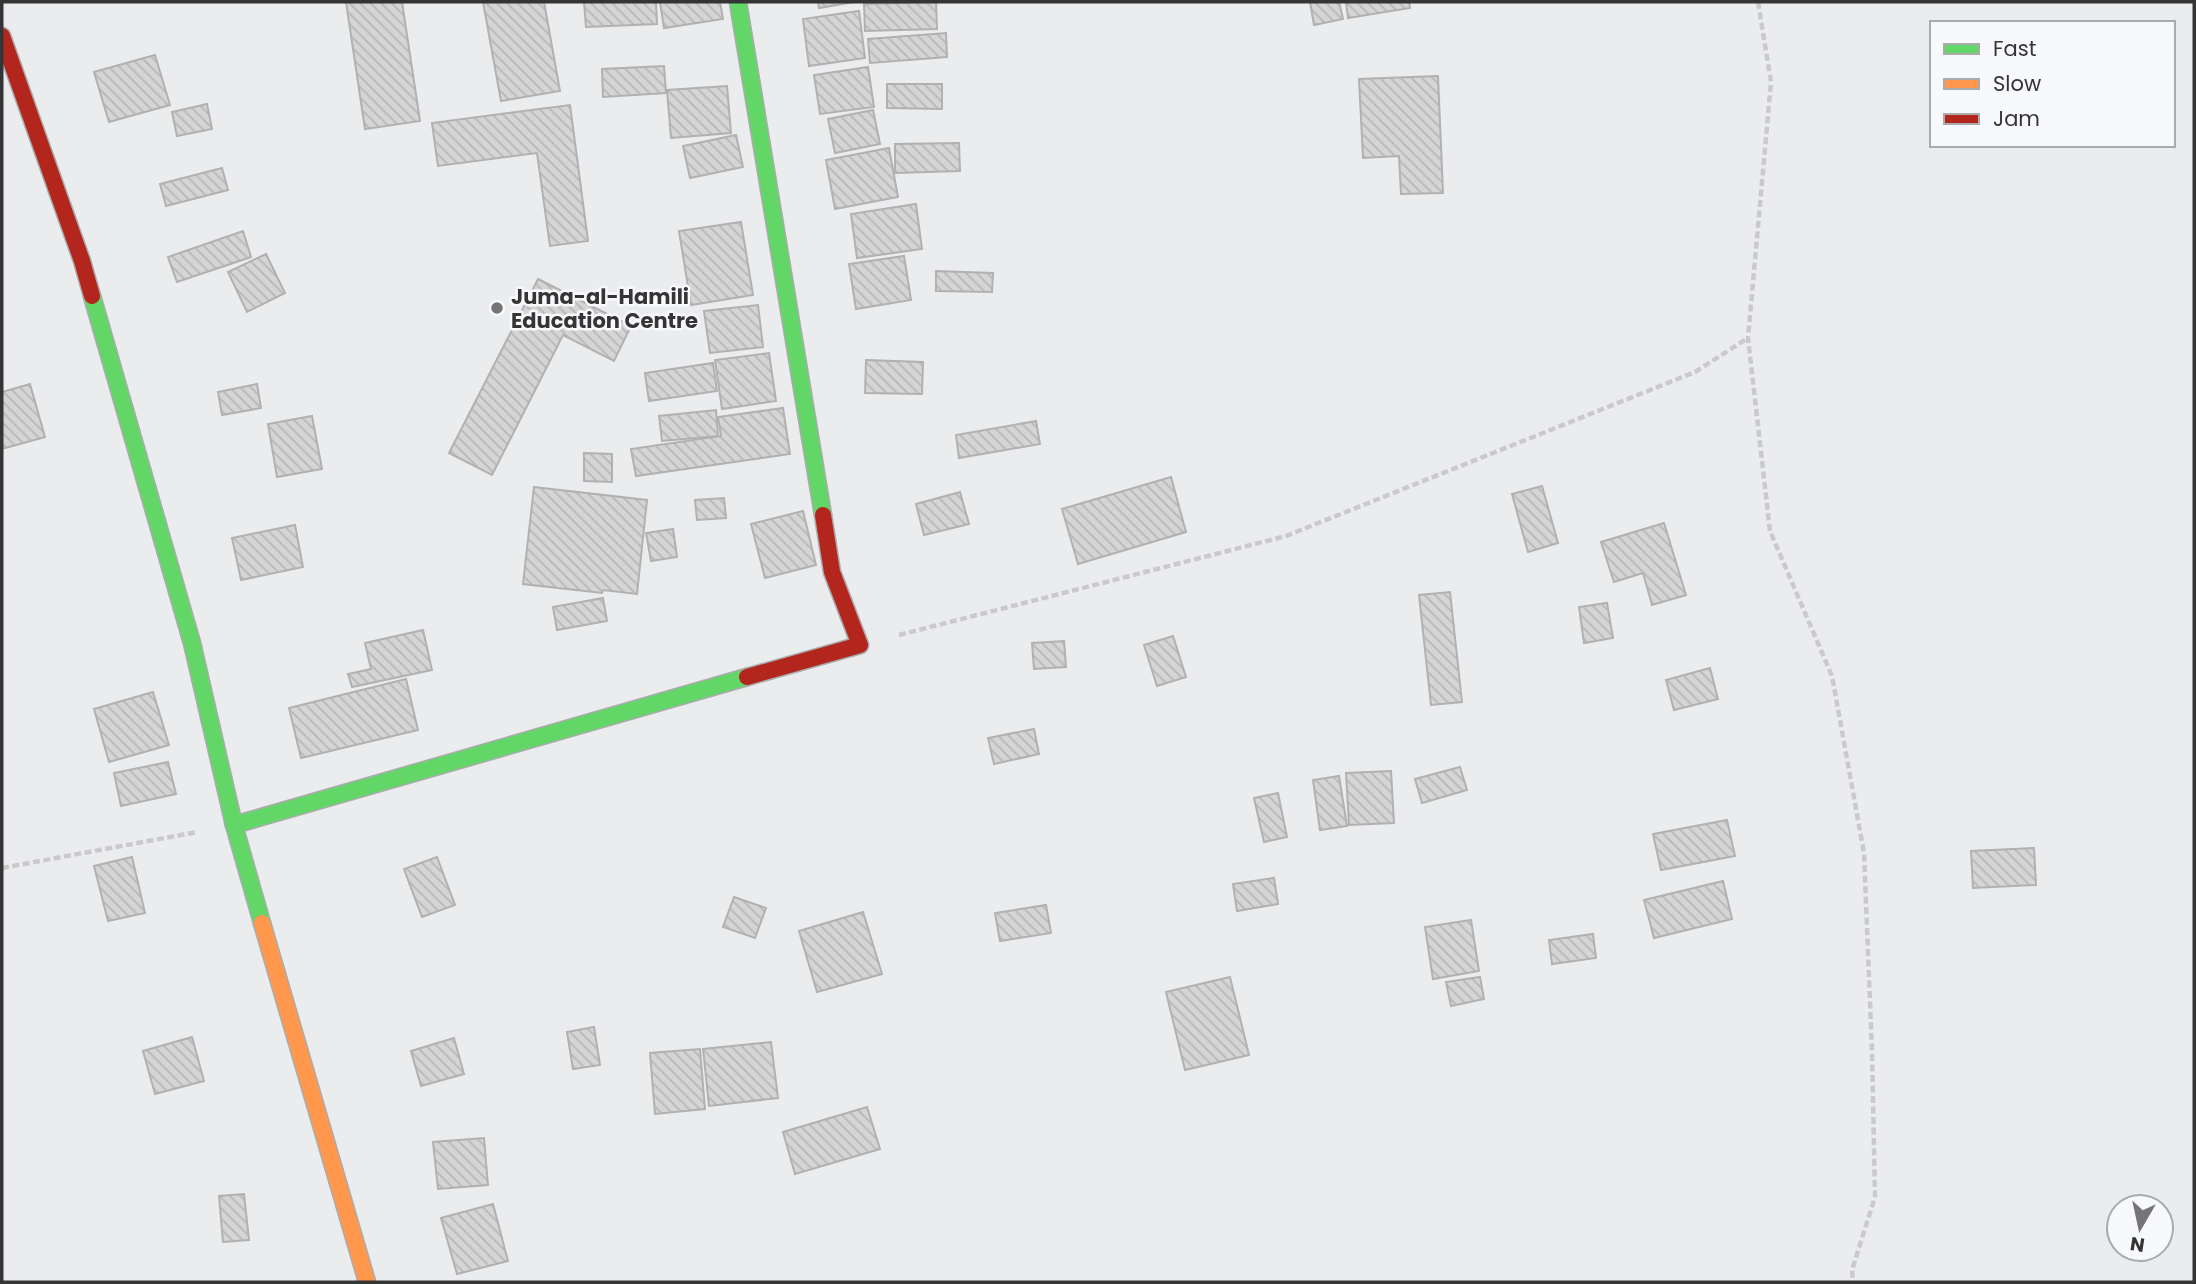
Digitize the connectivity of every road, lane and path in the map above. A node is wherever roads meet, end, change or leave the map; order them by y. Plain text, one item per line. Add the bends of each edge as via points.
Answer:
1 (738, 2) edge
2 (1758, 2) edge
3 (2, 36) edge
4 (1748, 338) junction
5 (860, 645) junction
6 (234, 825) junction
7 (2, 868) edge
8 (367, 1282) edge
9 (1853, 1282) edge

1 - 5 street via 832,572
2 - 4 path via 1771,82
3 - 6 street via 82,261 191,643
4 - 5 path via 1695,372 1286,536
4 - 9 path via 1770,531 1832,676 1864,853 1875,1197 1852,1270
5 - 6 street
6 - 7 path
6 - 8 street

